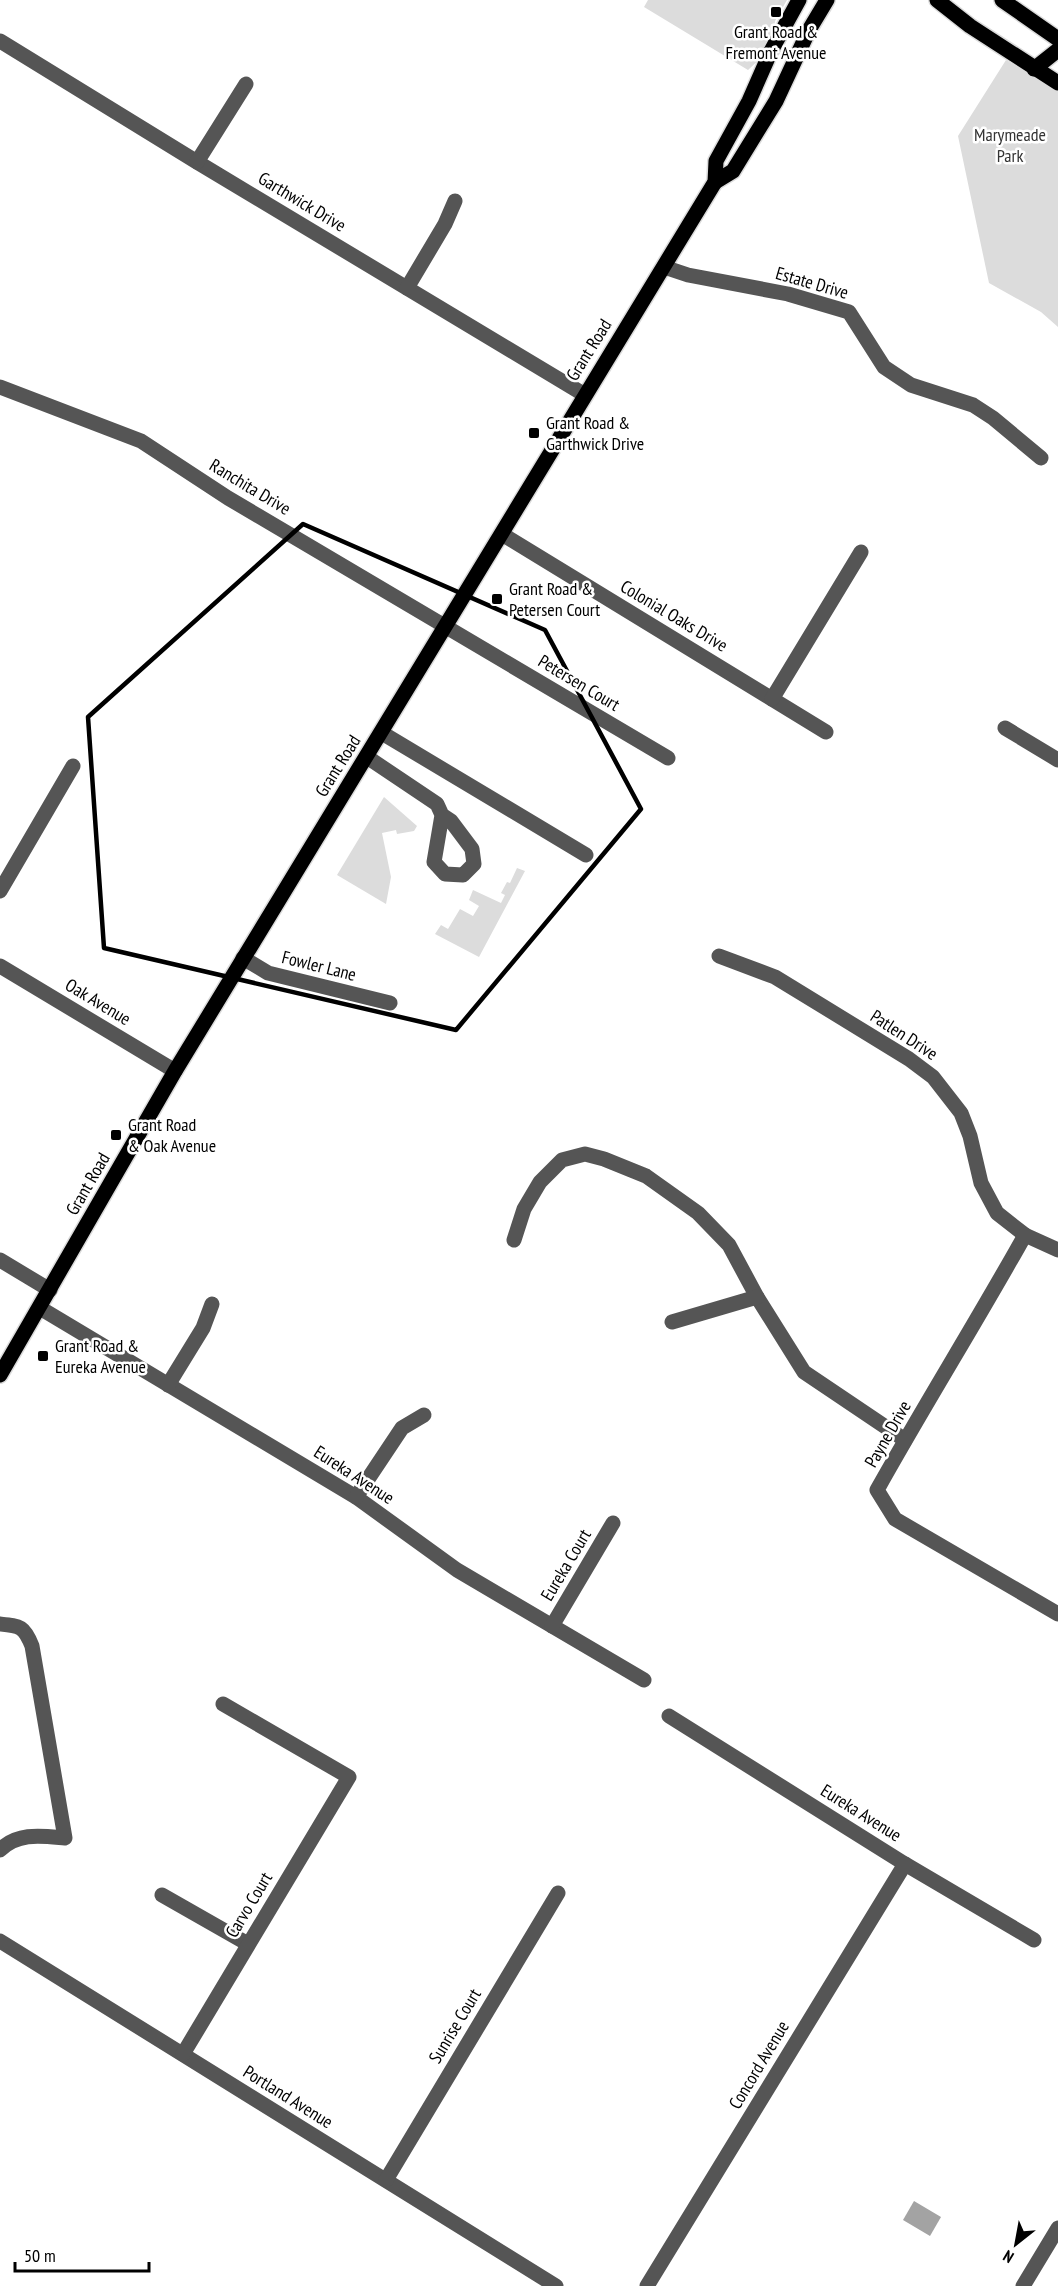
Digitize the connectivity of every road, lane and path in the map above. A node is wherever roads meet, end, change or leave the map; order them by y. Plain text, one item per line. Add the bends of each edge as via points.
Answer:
1 (799, 0) edge
2 (826, 0) edge
3 (937, 0) edge
4 (1002, 0) edge
5 (1058, 39) edge
6 (0, 41) edge
7 (1058, 50) edge
8 (1034, 69) junction
9 (1058, 83) edge
10 (246, 84) dead end
11 (197, 162) junction
12 (715, 182) junction
13 (456, 201) dead end
14 (664, 267) junction
15 (407, 288) junction
16 (0, 387) edge
17 (585, 395) junction
18 (1041, 458) dead end
19 (502, 534) junction
20 (861, 552) dead end
21 (446, 627) junction
22 (471, 640) joint
23 (772, 699) junction
24 (1005, 728) dead end
25 (826, 732) dead end
26 (382, 733) junction
27 (366, 756) junction
28 (668, 758) dead end
29 (1058, 760) edge
30 (73, 766) dead end
31 (442, 815) dead end
32 (586, 855) dead end
33 (0, 891) edge
34 (719, 956) dead end
35 (243, 958) junction
36 (0, 966) edge
37 (390, 1003) dead end
38 (175, 1071) junction
39 (1025, 1235) junction
40 (514, 1240) dead end
41 (1058, 1250) edge
42 (0, 1260) edge
43 (50, 1290) junction
44 (757, 1297) junction
45 (212, 1304) dead end
46 (40, 1308) junction
47 (672, 1322) dead end
48 (0, 1375) edge
49 (168, 1385) junction
50 (424, 1415) dead end
51 (905, 1440) junction
52 (356, 1497) junction
53 (613, 1523) dead end
54 (1058, 1614) edge
55 (0, 1624) edge
56 (552, 1626) junction
57 (644, 1680) dead end
58 (223, 1704) dead end
59 (669, 1716) dead end
60 (0, 1850) edge
61 (904, 1864) junction
62 (558, 1893) dead end
63 (162, 1895) dead end
64 (1034, 1940) dead end
65 (0, 1941) edge
66 (248, 1944) junction
67 (183, 2054) junction
68 (386, 2180) junction
69 (1058, 2228) edge
70 (556, 2286) edge
71 (647, 2286) edge
72 (1023, 2286) edge

1 - 12 main road, Grant Road via 716,161
2 - 12 main road, Grant Road via 773,106 733,171
3 - 8 main road
4 - 5 main road
6 - 11 street, Garthwick Drive
7 - 8 main road
8 - 9 main road
10 - 11 street
11 - 15 street, Garthwick Drive
12 - 14 main road, Grant Road
13 - 15 street
14 - 17 main road, Grant Road
14 - 18 street, Estate Drive via 788,294 849,312 884,367 911,385 973,405
15 - 17 street, Garthwick Drive
16 - 21 street, Ranchita Drive via 141,441 228,498
17 - 19 main road, Grant Road
19 - 21 main road, Grant Road
19 - 23 street, Colonial Oaks Drive
20 - 23 street
21 - 22 street, Ranchita Drive
21 - 26 main road, Grant Road
22 - 28 street, Petersen Court
23 - 25 street, Colonial Oaks Drive
24 - 29 street
26 - 27 main road, Grant Road
26 - 32 street
27 - 31 street via 426,795
27 - 35 main road, Grant Road
30 - 33 street
34 - 39 street, Patlen Drive via 775,977 933,1077 961,1113 981,1184 997,1213
35 - 37 street, Fowler Lane via 268,974
35 - 38 main road, Grant Road
36 - 38 street, Oak Avenue
38 - 43 main road, Grant Road
39 - 41 street
39 - 51 street, Payne Drive
40 - 44 street via 524,1209 540,1182 562,1160 585,1154 646,1176 698,1213 729,1245
42 - 43 street
43 - 46 main road, Grant Road
44 - 47 street
44 - 51 street via 804,1372
45 - 49 street via 203,1328
46 - 48 main road, Grant Road
46 - 49 street, Eureka Avenue
49 - 52 street, Eureka Avenue
50 - 52 street via 402,1428
51 - 54 street, Payne Drive via 878,1490 895,1520
52 - 56 street, Eureka Avenue via 457,1570
53 - 56 street, Eureka Court
55 - 60 street via 20,1627 32,1646 65,1838 32,1834
56 - 57 street, Eureka Avenue
58 - 66 street, Carvo Court via 349,1777
59 - 61 street, Eureka Avenue
61 - 64 street, Eureka Avenue
61 - 71 street, Concord Avenue
62 - 68 street, Sunrise Court
63 - 66 street
65 - 67 street, Portland Avenue
66 - 67 street, Carvo Court
67 - 68 street, Portland Avenue
68 - 70 street, Portland Avenue
69 - 72 street

